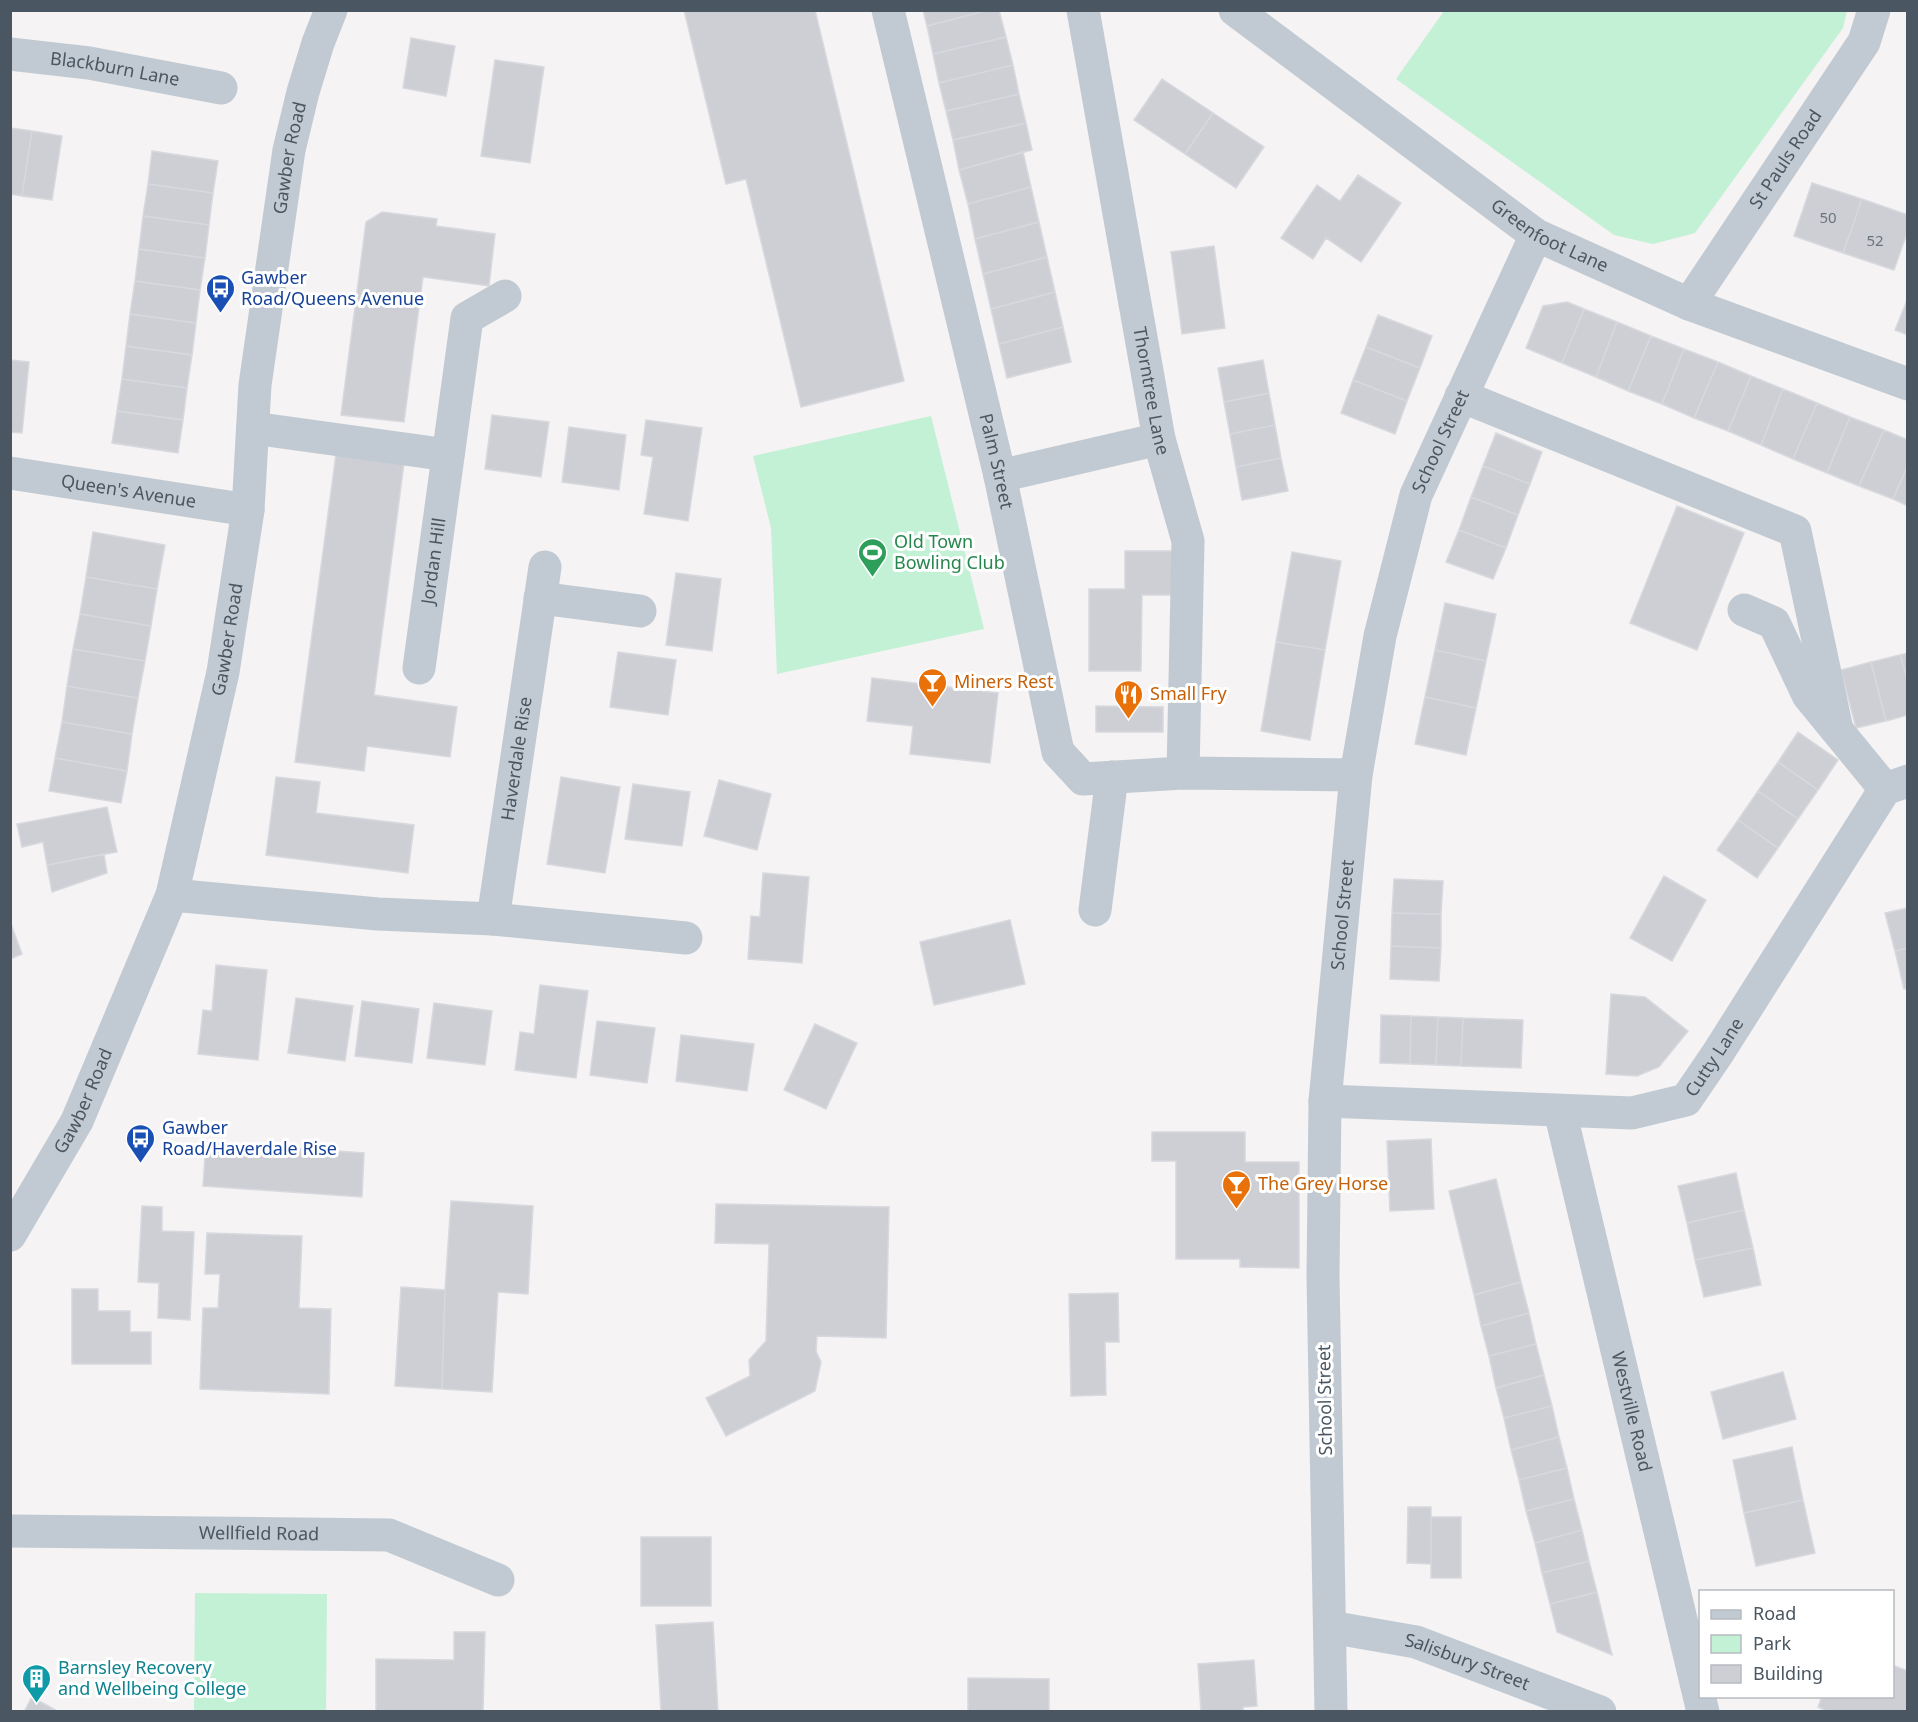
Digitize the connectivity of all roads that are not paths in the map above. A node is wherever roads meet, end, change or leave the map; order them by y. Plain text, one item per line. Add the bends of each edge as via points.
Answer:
1 (331, 10) edge
2 (888, 10) edge
3 (1083, 10) edge
4 (1235, 10) edge
5 (1874, 10) edge
6 (10, 54) edge
7 (221, 88) dead end
8 (1536, 235) junction
9 (505, 296) dead end
10 (1689, 304) junction
11 (1908, 384) edge
12 (1461, 396) junction
13 (253, 428) junction
14 (1159, 439) junction
15 (448, 455) junction
16 (10, 473) edge
17 (1000, 476) junction
18 (248, 510) junction
19 (1744, 610) dead end
20 (640, 611) dead end
21 (419, 668) dead end
22 (1837, 730) junction
23 (1183, 773) junction
24 (1356, 775) junction
25 (1112, 777) junction
26 (1896, 785) edge
27 (172, 895) junction
28 (1095, 910) dead end
29 (493, 919) junction
30 (686, 938) dead end
31 (1325, 1101) junction
32 (1560, 1111) junction
33 (10, 1235) edge
34 (10, 1531) edge
35 (498, 1580) dead end
36 (1330, 1627) junction
37 (1699, 1695) edge
38 (1331, 1712) edge
39 (1600, 1712) edge

1 - 13 street, Gawber Road via 303,92 289,150 255,385
2 - 17 street, Palm Street
3 - 14 street, Thorntree Lane
4 - 8 street, Greenfoot Lane
5 - 10 street, St Pauls Road via 1863,42
6 - 7 street, Blackburn Lane via 89,63
8 - 10 street, Greenfoot Lane
8 - 12 street, School Street
9 - 15 street, Jordan Hill via 467,318
10 - 11 street, Greenfoot Lane
12 - 22 street via 1795,531
12 - 24 street, School Street via 1416,495 1380,636
13 - 15 street
13 - 18 street, Gawber Road
14 - 17 street
14 - 23 street, Thorntree Lane via 1188,541
15 - 21 street, Jordan Hill
16 - 18 street, Queen's Avenue
17 - 25 street, Palm Street via 1058,752 1083,779
18 - 27 street, Gawber Road via 223,672
19 - 22 street via 1774,623 1808,695
20 - 29 street, Haverdale Rise via 543,582
22 - 26 street
23 - 24 street, Palm Street
23 - 25 street, Palm Street
24 - 31 street, School Street
25 - 28 street
26 - 32 street, Cutty Lane via 1686,1100 1632,1113
27 - 29 street via 378,914
27 - 33 street, Gawber Road via 77,1121
29 - 30 street
31 - 32 street, Cutty Lane
31 - 36 street, School Street via 1323,1276
32 - 37 street, Westville Road
34 - 35 street, Wellfield Road via 389,1535
36 - 38 street, School Street
36 - 39 street, Salisbury Street via 1416,1642

